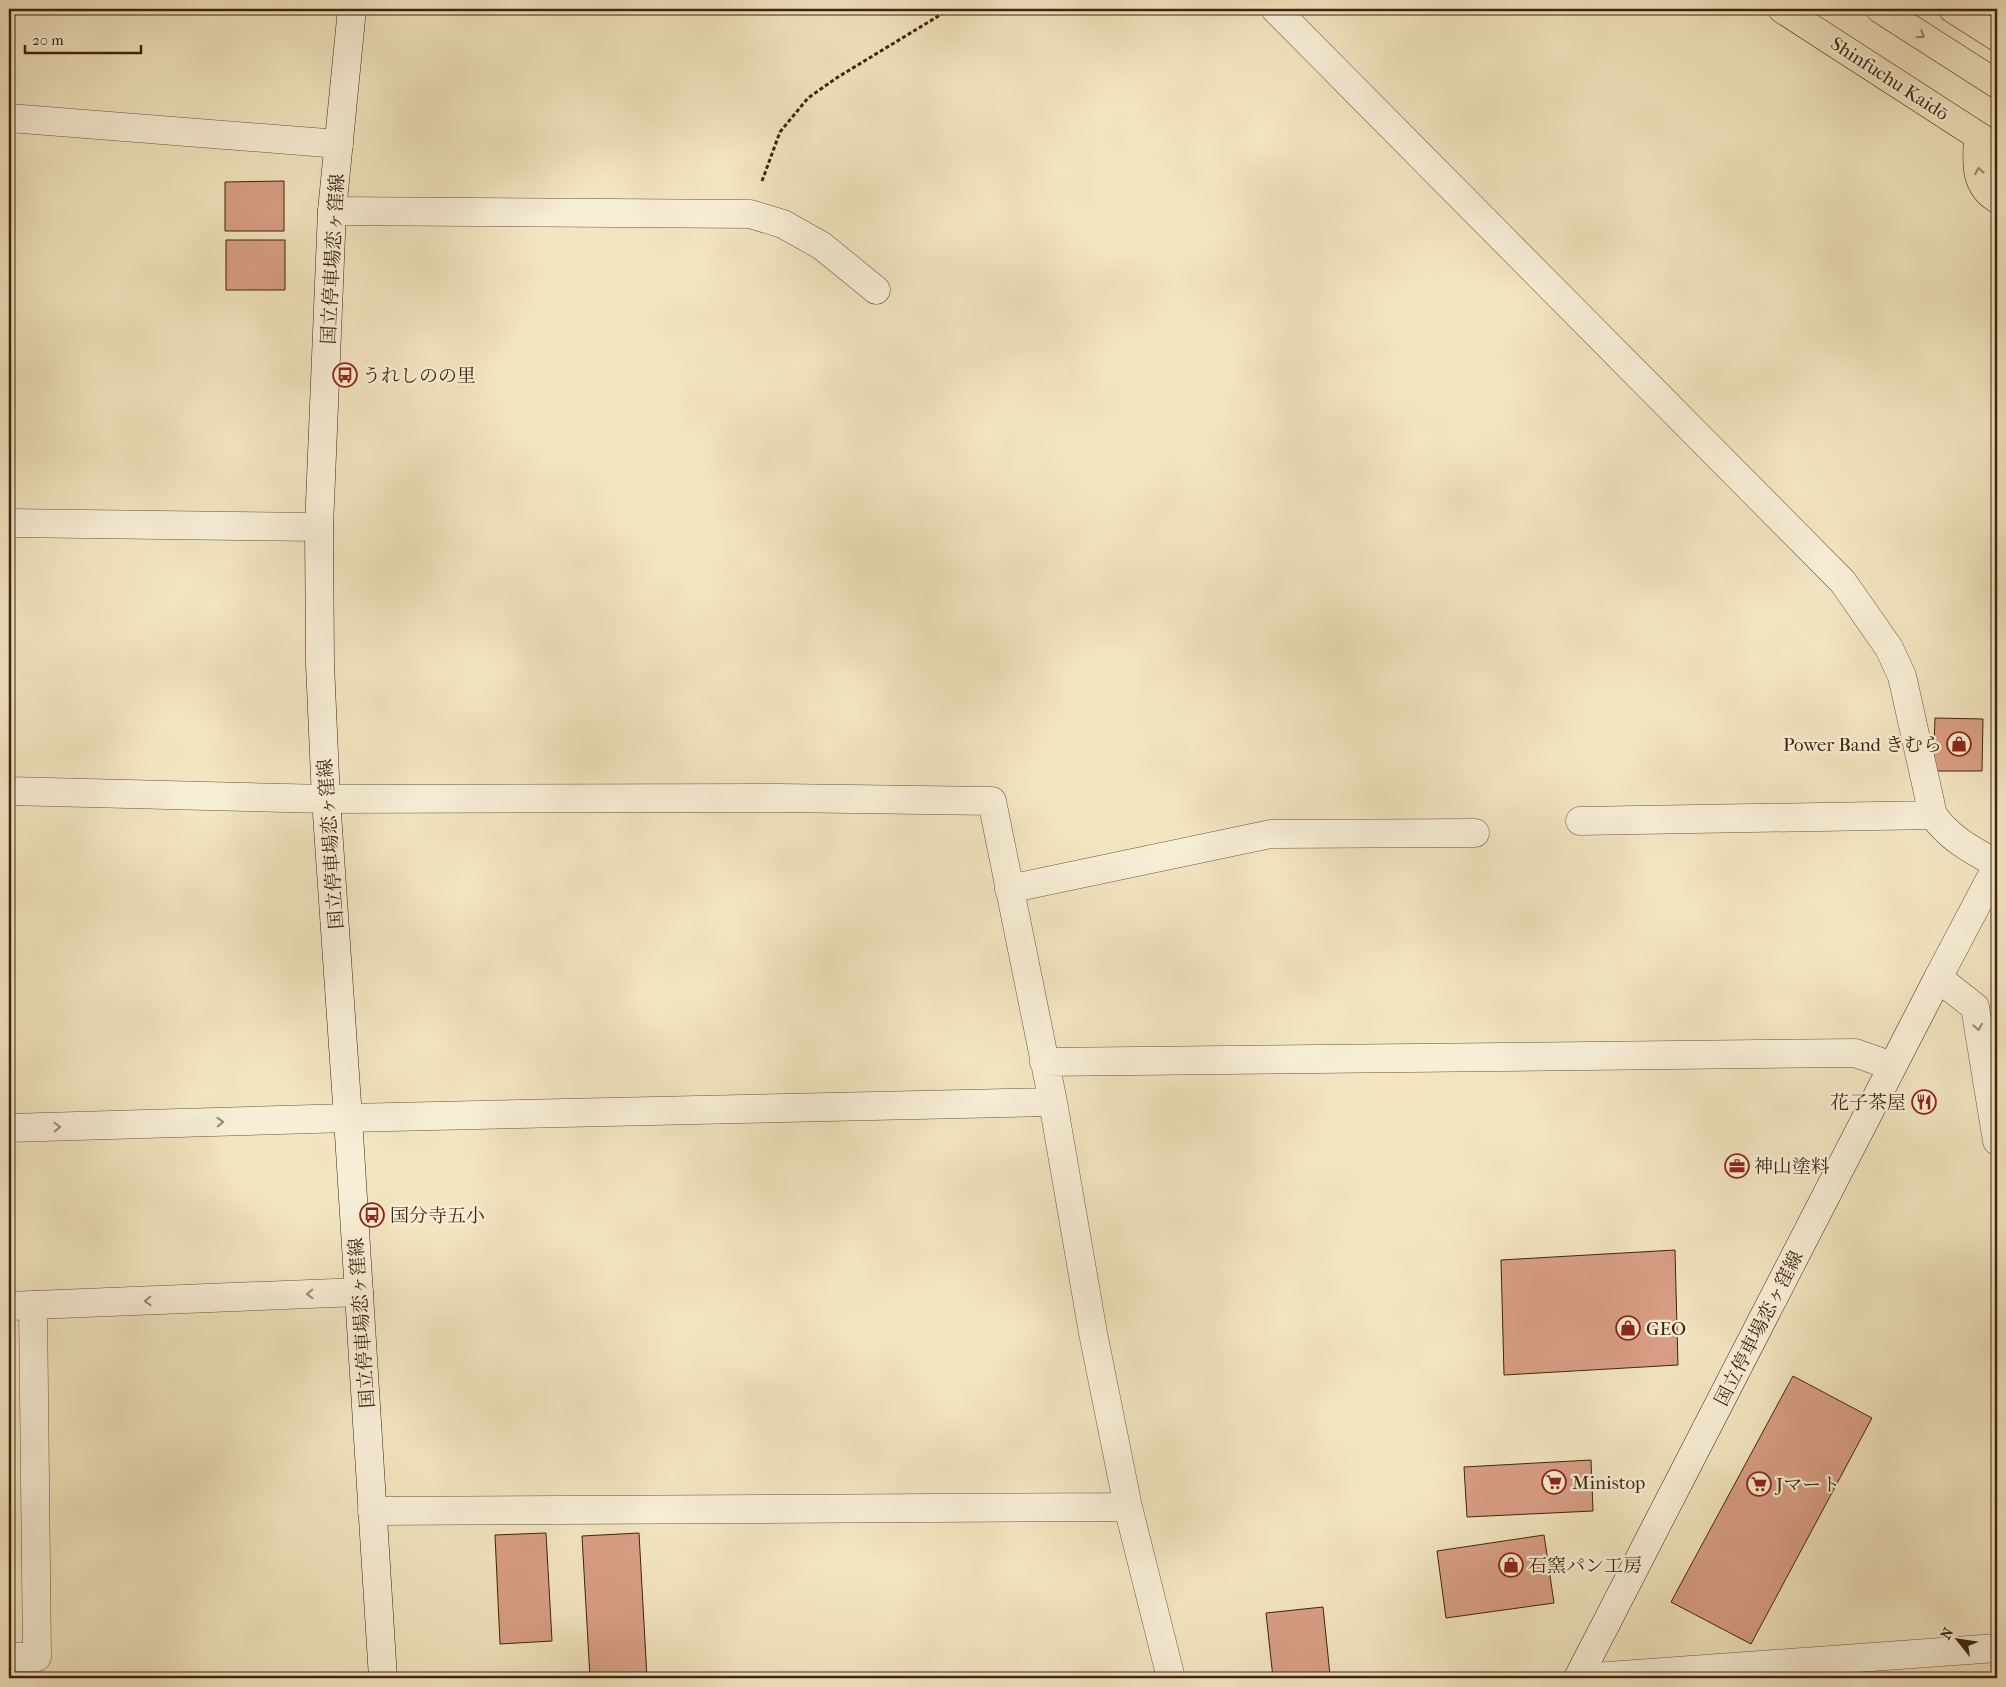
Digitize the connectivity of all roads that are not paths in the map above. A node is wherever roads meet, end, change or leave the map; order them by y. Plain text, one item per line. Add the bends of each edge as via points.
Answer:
1 (352, 9) edge
2 (1277, 9) edge
3 (1782, 9) edge
4 (1880, 9) edge
5 (1954, 9) edge
6 (1997, 37) edge
7 (1997, 84) edge
8 (9, 118) edge
9 (1987, 142) edge
10 (339, 144) junction
11 (1997, 199) edge
12 (332, 211) junction
13 (876, 290) dead end
14 (9, 523) edge
15 (319, 526) junction
16 (9, 791) edge
17 (326, 799) junction
18 (1933, 815) junction
19 (1580, 821) dead end
20 (1475, 834) dead end
21 (1997, 865) edge
22 (1008, 889) junction
23 (1938, 978) junction
24 (1044, 1062) junction
25 (1892, 1066) junction
26 (1053, 1102) junction
27 (348, 1118) junction
28 (9, 1128) edge
29 (1997, 1141) edge
30 (359, 1292) junction
31 (21, 1305) edge
32 (1128, 1508) junction
33 (372, 1511) junction
34 (1997, 1648) edge
35 (9, 1657) edge
36 (383, 1678) edge
37 (1171, 1678) edge
38 (1579, 1678) edge

1 - 10 street, 国立停車場恋ヶ窪線
2 - 18 street via 1843,582 1889,648 1902,676
3 - 9 main road, Shinfuchu Kaidō
4 -> 7 main road
5 - 6 main road
8 - 10 street
11 -> 9 main road via 1988,193 1977,174
10 - 12 street, 国立停車場恋ヶ窪線
12 - 13 street via 750,214 784,224 822,246
12 - 15 street, 国立停車場恋ヶ窪線
14 - 15 street
15 - 17 street, 国立停車場恋ヶ窪線 via 320,664
16 - 17 street
17 - 22 street via 992,801
17 - 27 street, 国立停車場恋ヶ窪線
18 - 19 street
18 - 21 street via 1942,828 1960,843
20 - 22 street via 1271,834
21 - 23 street, 国立停車場恋ヶ窪線
22 - 24 street
23 - 25 street, 国立停車場恋ヶ窪線
23 -> 29 street via 1975,1007
24 - 25 street via 1855,1053
24 - 26 street
25 - 38 street, 国立停車場恋ヶ窪線
26 - 27 street
26 - 32 street via 1093,1333
28 -> 27 street
27 - 30 street, 国立停車場恋ヶ窪線
30 -> 31 street
30 - 33 street, 国立停車場恋ヶ窪線
31 - 35 street via 37,1657
32 - 33 street
32 - 37 street
33 - 36 street, 国立停車場恋ヶ窪線
34 - 38 street

